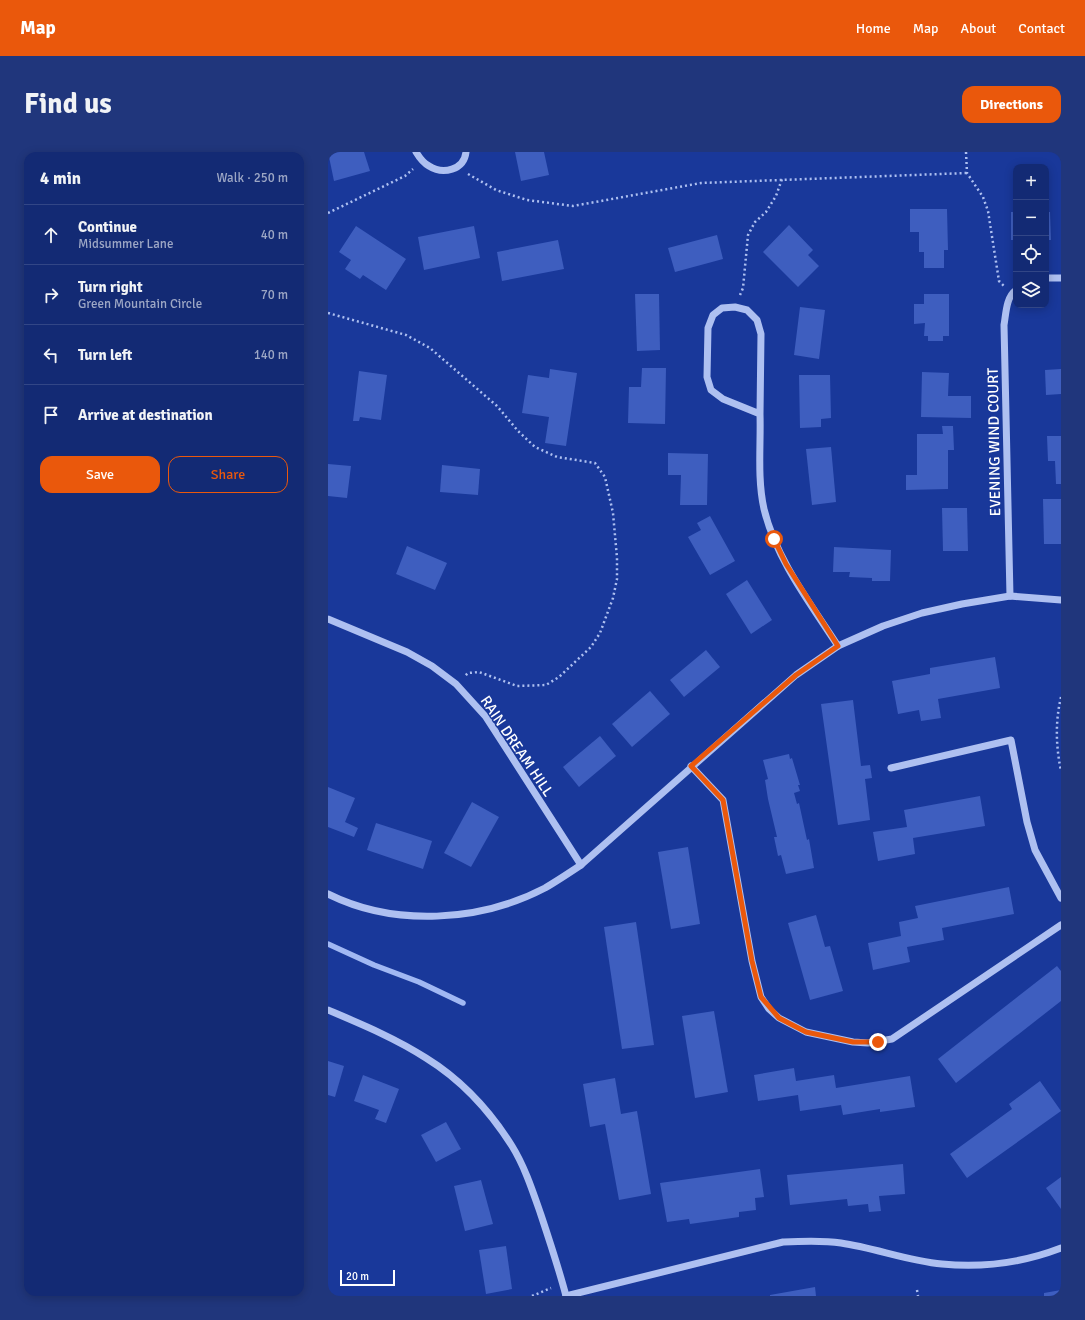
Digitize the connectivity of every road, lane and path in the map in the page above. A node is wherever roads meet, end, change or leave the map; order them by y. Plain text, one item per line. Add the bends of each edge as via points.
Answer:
1 (416, 152) edge
2 (466, 152) edge
3 (966, 152) edge
4 (422, 161) junction
5 (458, 167) junction
6 (967, 173) junction
7 (782, 179) junction
8 (328, 213) edge
9 (1049, 278) edge
10 (1061, 278) edge
11 (1013, 290) edge
12 (1013, 293) edge
13 (735, 307) junction
14 (328, 313) edge
15 (760, 414) junction
16 (1010, 596) junction
17 (1061, 600) edge
18 (328, 619) edge
19 (838, 646) junction
20 (456, 684) junction
21 (1061, 697) edge
22 (691, 766) junction
23 (891, 768) dead end
24 (1061, 771) edge
25 (581, 865) junction
26 (328, 894) edge
27 (1061, 898) edge
28 (1061, 925) edge
29 (328, 1010) edge
30 (1061, 1248) edge
31 (563, 1283) junction
32 (917, 1290) dead end
33 (532, 1296) edge
34 (566, 1296) edge
35 (918, 1296) edge

1 - 4 street
2 - 5 street via 466,158
3 - 6 path
4 - 5 street via 437,170 446,171
4 - 8 path via 405,176
5 - 7 path via 496,190 527,200 573,206 701,183
6 - 7 path
6 - 11 path via 983,197 988,211 999,281
7 - 13 path via 776,196 748,235 743,288
9 - 10 street
12 - 16 street, EVENING WIND COURT via 1007,307 1004,326
13 - 15 street via 747,310 757,320 761,334
13 - 15 street via 722,308 713,315 708,328 707,377 711,390
14 - 20 path via 406,335 430,348 497,406 535,447 557,457 595,463 606,477 613,513 617,578 613,598 600,633 591,647 546,685 517,686 478,672 468,673
15 - 19 street via 760,484 764,509 774,539 786,564
16 - 17 street
16 - 19 street via 922,613 883,626
18 - 20 street, RAIN DREAM HILL via 407,652
19 - 22 street via 796,675
20 - 25 street, RAIN DREAM HILL via 486,717
21 - 24 path via 1057,713
22 - 25 street
22 - 28 street via 723,800 752,961 761,997 779,1018 806,1032 853,1042 868,1043 892,1038
23 - 27 street via 1011,740 1035,850
25 - 26 street via 545,888 516,901 485,911 457,916 392,914
29 - 31 street via 378,1032 426,1058 451,1076 476,1100 512,1146 530,1182
30 - 34 street via 1012,1263 980,1266 941,1264 841,1243 783,1242
31 - 33 path
31 - 34 street
32 - 35 path

